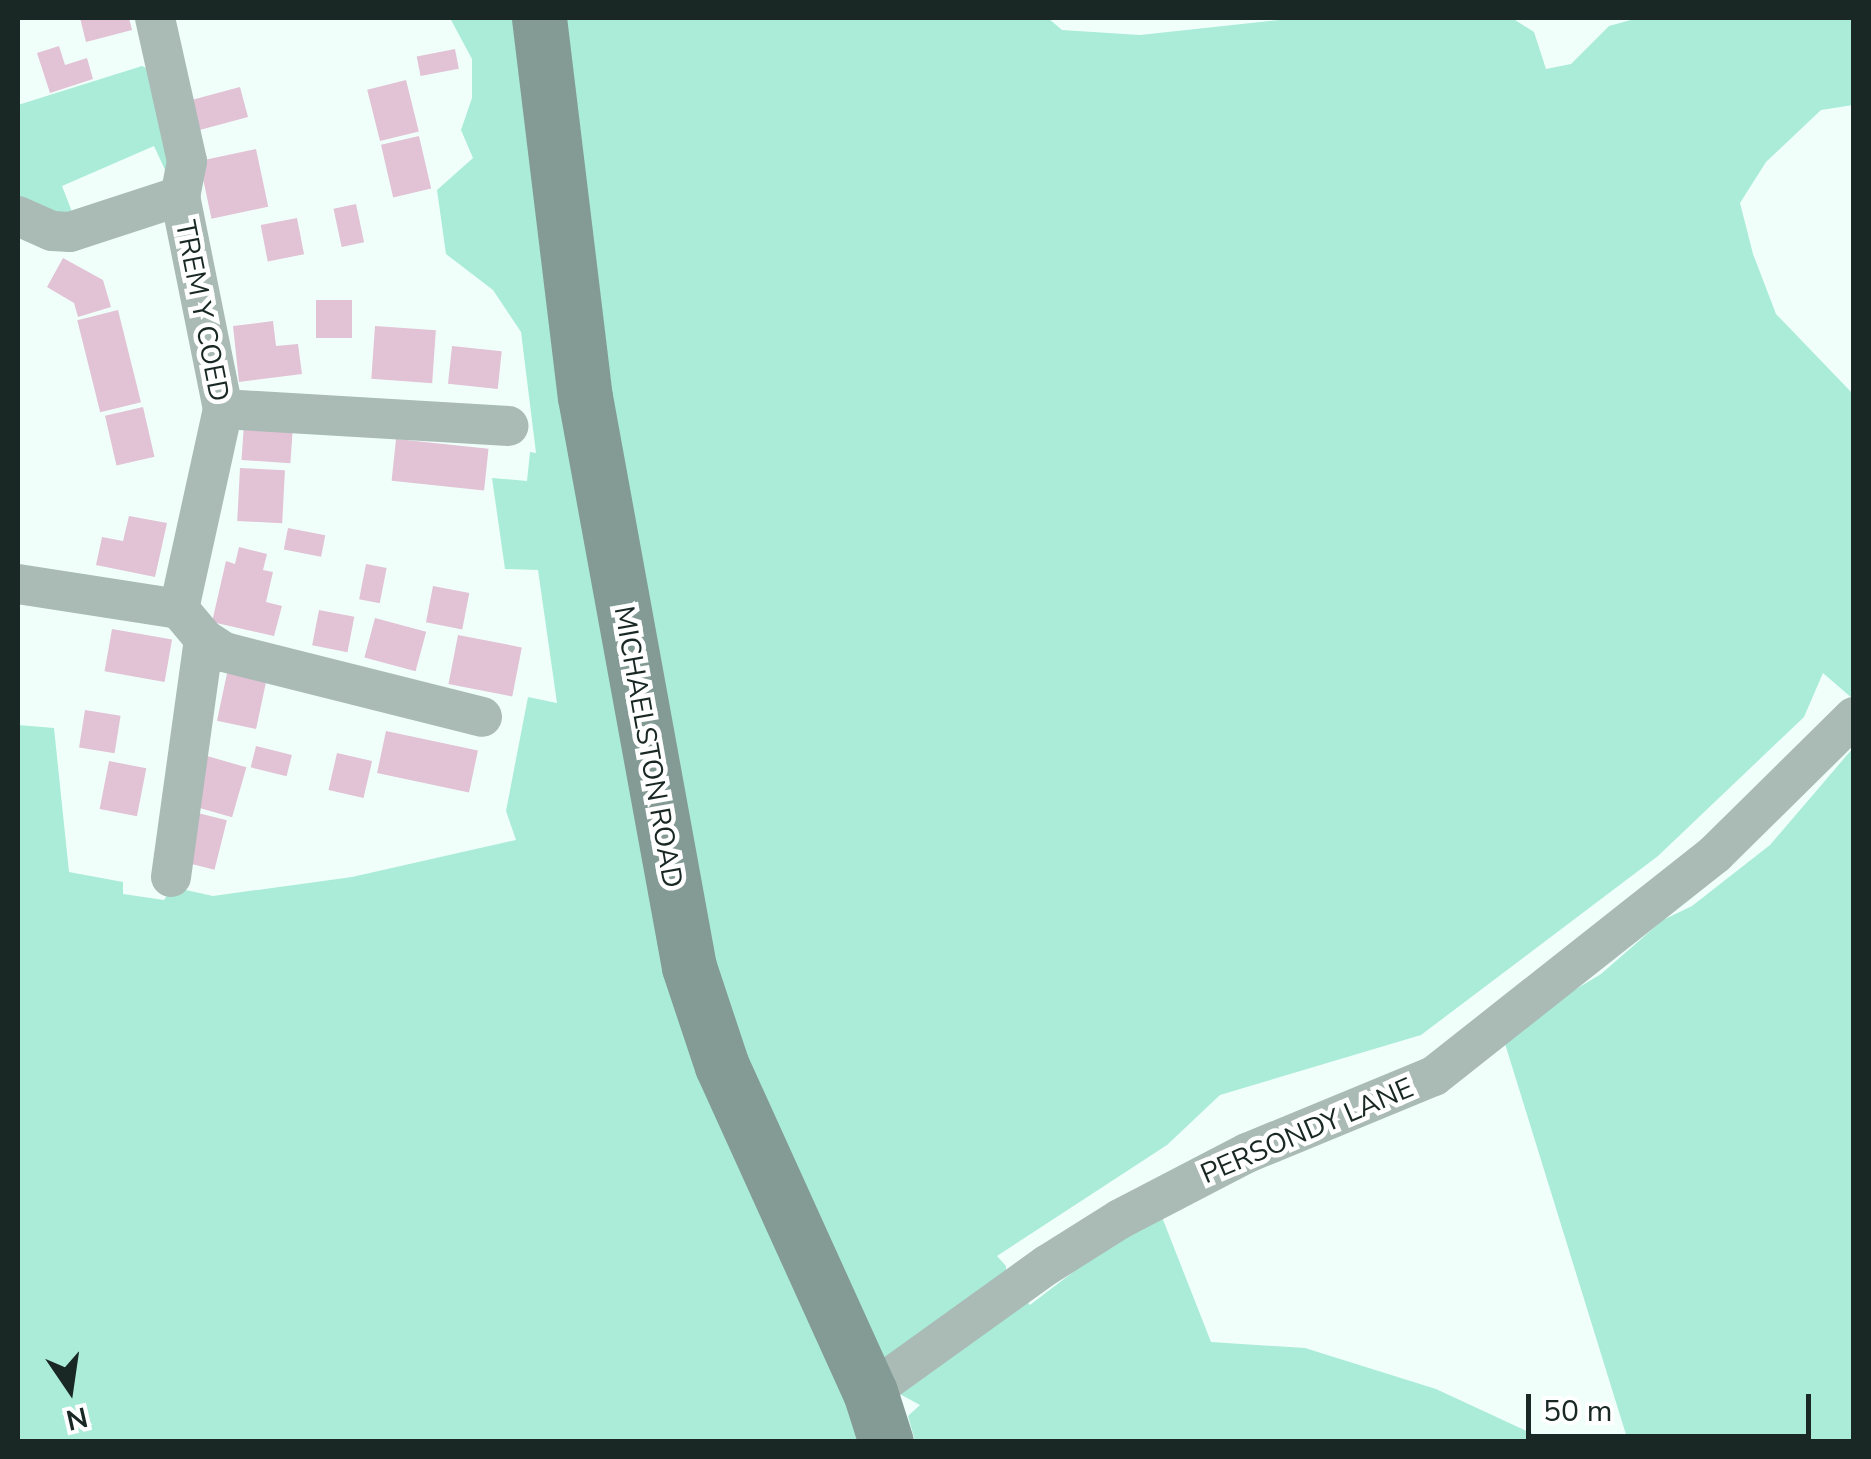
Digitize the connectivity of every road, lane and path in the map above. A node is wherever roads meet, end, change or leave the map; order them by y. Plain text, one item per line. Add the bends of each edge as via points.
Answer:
1 (155, 18) edge
2 (539, 18) edge
3 (180, 196) junction
4 (18, 216) edge
5 (223, 410) junction
6 (508, 426) dead end
7 (18, 584) edge
8 (179, 609) junction
9 (204, 639) junction
10 (482, 716) dead end
11 (1854, 716) edge
12 (171, 876) dead end
13 (878, 1417) edge

1 - 3 street via 188,161
2 - 13 street, MICHAELSTON ROAD via 585,397 690,966 722,1066
3 - 4 street, TREM Y COED via 70,232
3 - 5 street, TREM Y COED
5 - 6 street
5 - 8 street, TREM Y COED
7 - 8 street
8 - 9 street
9 - 10 street via 224,652
9 - 12 street
11 - 13 street, PERSONDY LANE via 1714,854 1434,1076 1247,1153 1120,1219

